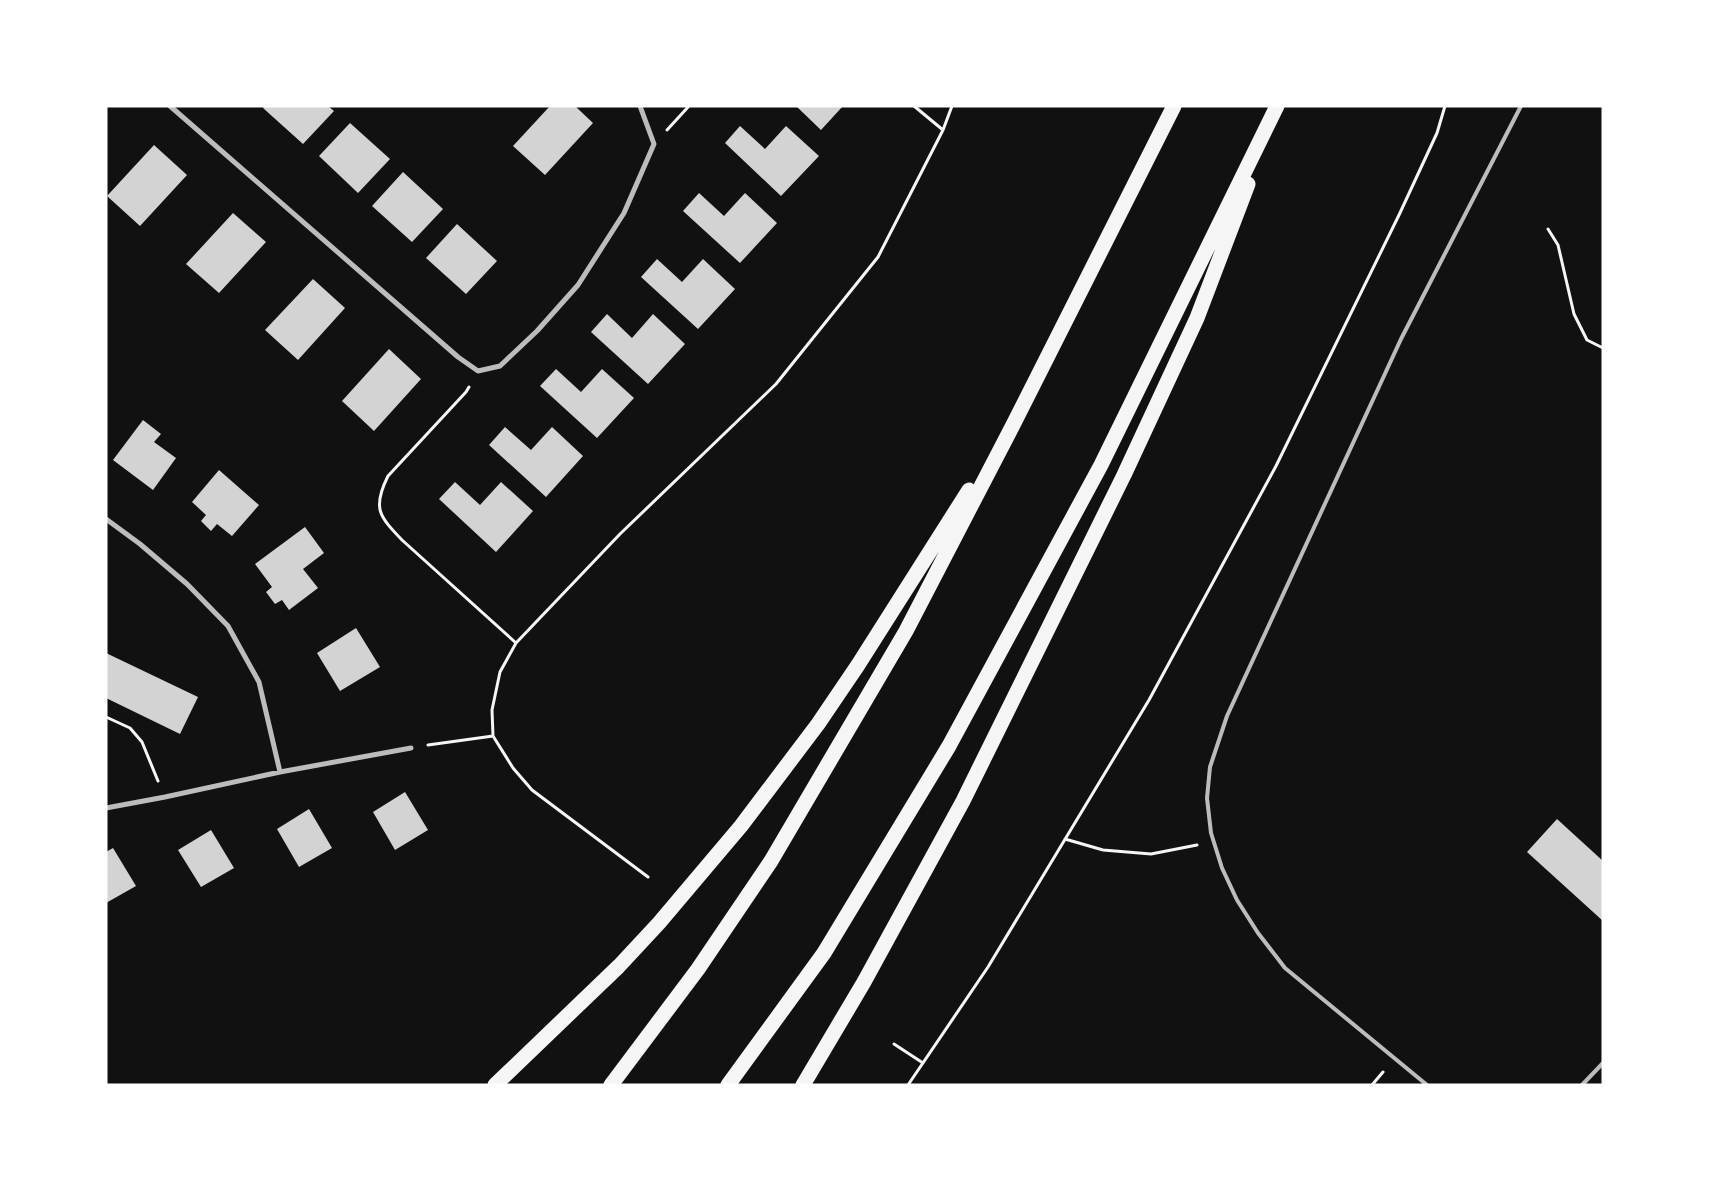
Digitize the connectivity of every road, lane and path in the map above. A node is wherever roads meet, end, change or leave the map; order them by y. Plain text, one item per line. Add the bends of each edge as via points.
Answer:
1 (170, 106) edge
2 (640, 106) edge
3 (689, 106) edge
4 (914, 106) edge
5 (952, 106) edge
6 (1174, 106) edge
7 (1445, 106) edge
8 (1521, 106) edge
9 (1277, 107) edge
10 (943, 130) junction
11 (654, 144) junction
12 (1548, 229) dead end
13 (1603, 348) edge
14 (478, 370) junction
15 (1013, 425) junction
16 (106, 519) edge
17 (516, 643) junction
18 (106, 717) edge
19 (493, 736) junction
20 (411, 748) joint
21 (280, 772) junction
22 (165, 797) junction
23 (106, 808) edge
24 (1065, 839) junction
25 (1214, 842) junction
26 (648, 877) dead end
27 (894, 1044) dead end
28 (923, 1063) junction
29 (1603, 1063) edge
30 (495, 1085) edge
31 (611, 1085) edge
32 (728, 1085) edge
33 (803, 1085) edge
34 (908, 1085) edge
35 (1426, 1085) edge
36 (1582, 1085) edge

1 - 14 street via 458,358
2 - 11 street
3 - 11 path
4 - 10 path
5 - 10 path
6 - 15 highway
7 - 24 path via 1403,207 1276,466 1149,700
8 - 25 lane via 1401,339 1227,716 1210,767 1207,798
9 - 32 highway via 1101,465 949,746 824,953
9 - 33 highway via 1196,318 1124,475 963,801 864,982
10 - 17 path via 878,257 776,384 620,534
11 - 14 street via 624,213 578,285 500,366
12 - 13 path via 1558,245 1574,314 1587,340
14 - 17 path via 466,392 388,476 380,492 379,509 386,524 402,540
15 - 30 highway via 818,724 741,826 619,966
15 - 31 highway via 906,631 770,861 698,969
16 - 21 street via 187,584 228,626 259,682
17 - 19 path via 500,672 492,710
18 - 22 path via 130,728 142,742
19 - 20 path
19 - 26 path via 513,768 532,790
20 - 21 street
21 - 22 street
22 - 23 street
24 - 25 path via 1103,850 1152,854
24 - 28 path via 988,967
25 - 35 lane via 1237,900 1286,968
27 - 28 path
28 - 34 path
29 - 36 lane

